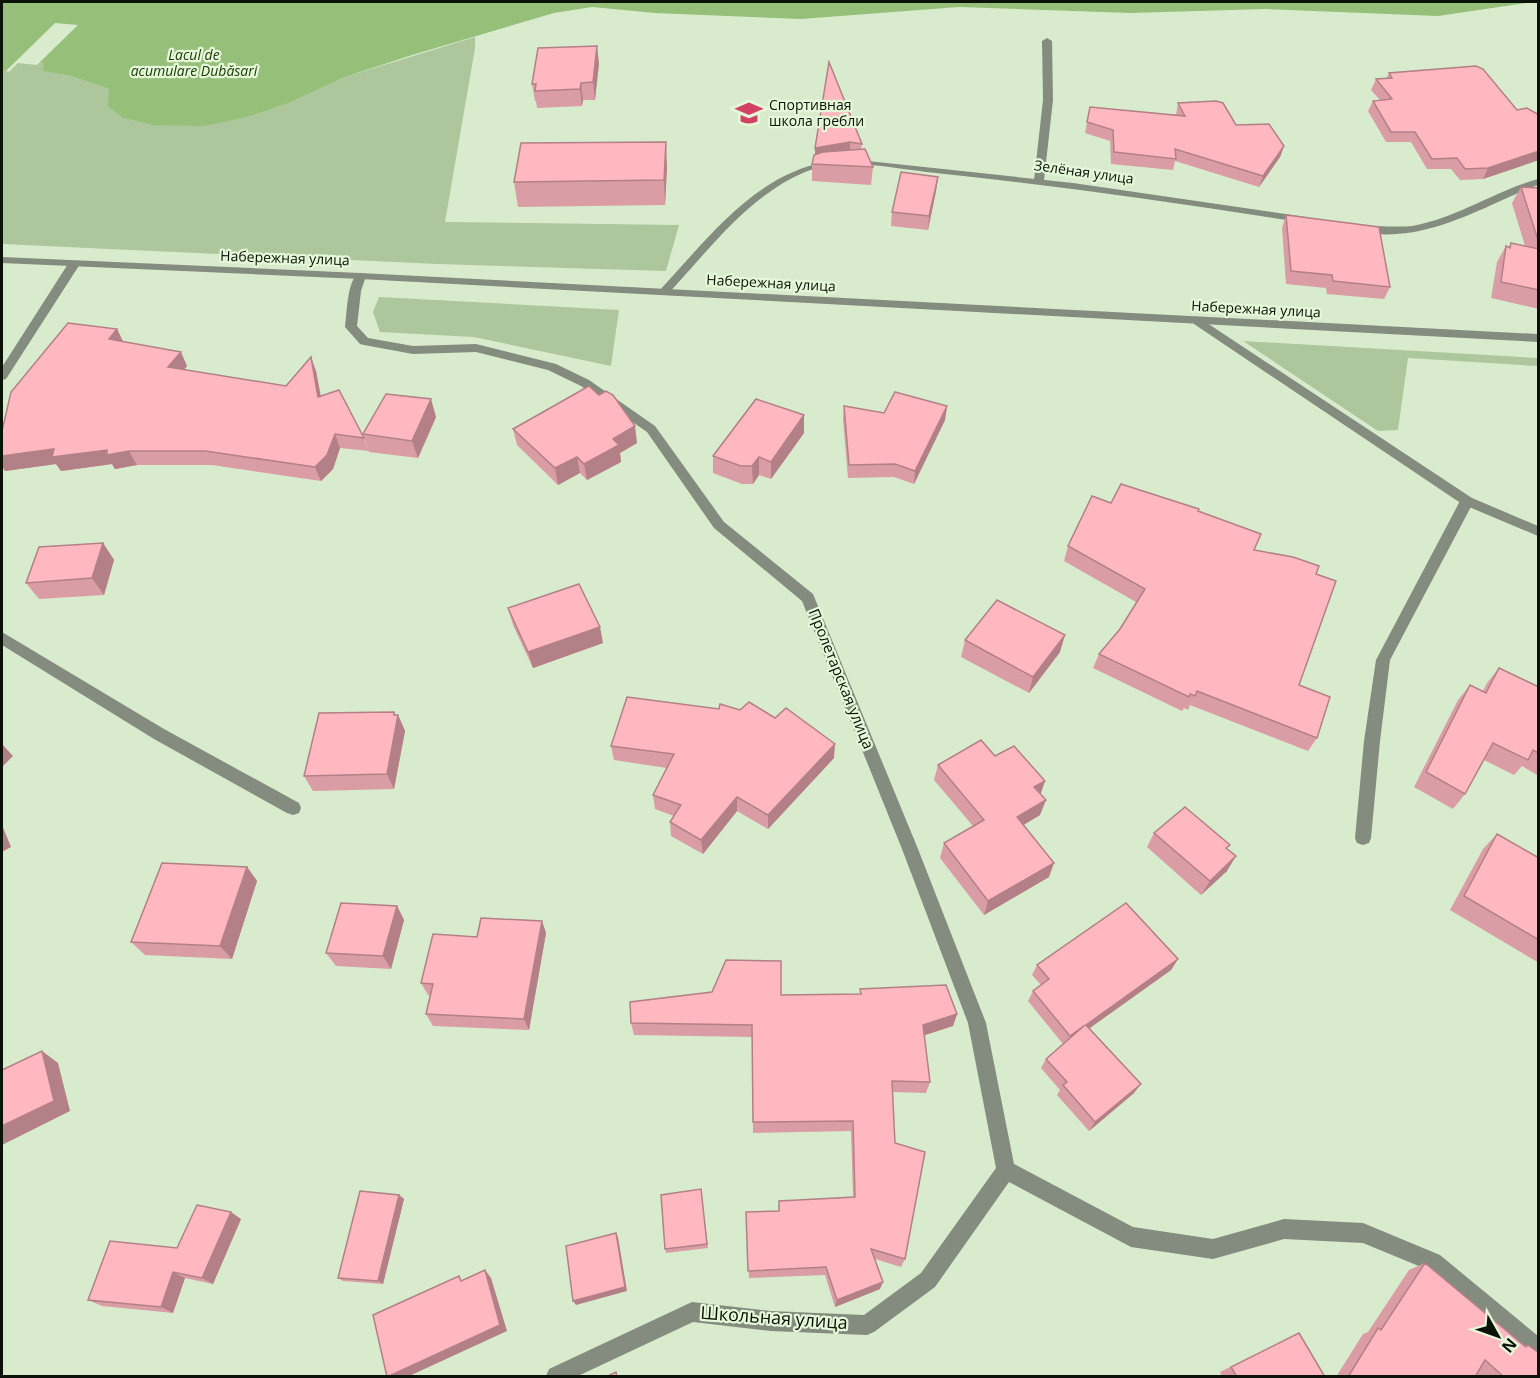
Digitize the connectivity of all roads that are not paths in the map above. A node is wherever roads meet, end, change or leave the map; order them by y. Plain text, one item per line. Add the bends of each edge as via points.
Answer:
1 (1047, 41) dead end
2 (1039, 180) junction
3 (1539, 182) edge
4 (1318, 222) edge
5 (1352, 227) edge
6 (2, 260) edge
7 (74, 264) junction
8 (360, 276) junction
9 (663, 293) junction
10 (1198, 321) junction
11 (1539, 338) edge
12 (2, 376) edge
13 (1467, 501) junction
14 (1539, 531) edge
15 (2, 638) edge
16 (293, 808) dead end
17 (1364, 838) dead end
18 (1006, 1170) junction
19 (1539, 1349) edge
20 (556, 1377) edge

1 - 2 street via 1048,99
2 - 4 street, Зелёная улица
2 - 9 street, Зелёная улица via 842,162 802,170 757,196 705,245
3 - 5 street via 1420,230 1384,233
6 - 7 street, Набережная улица
7 - 8 street, Набережная улица
7 - 12 street
8 - 9 street, Набережная улица
8 - 18 street, Пролетарская улица via 351,327 364,341 413,350 476,348 552,367 585,383 651,429 719,525 808,598 977,1023
9 - 10 street, Набережная улица
10 - 11 street, Набережная улица
10 - 13 street
13 - 14 street
13 - 17 street via 1383,660
15 - 16 street via 159,734
18 - 19 street via 1131,1237 1213,1249 1284,1229 1363,1233 1433,1262
18 - 20 street, Школьная улица via 928,1280 867,1325 692,1312

